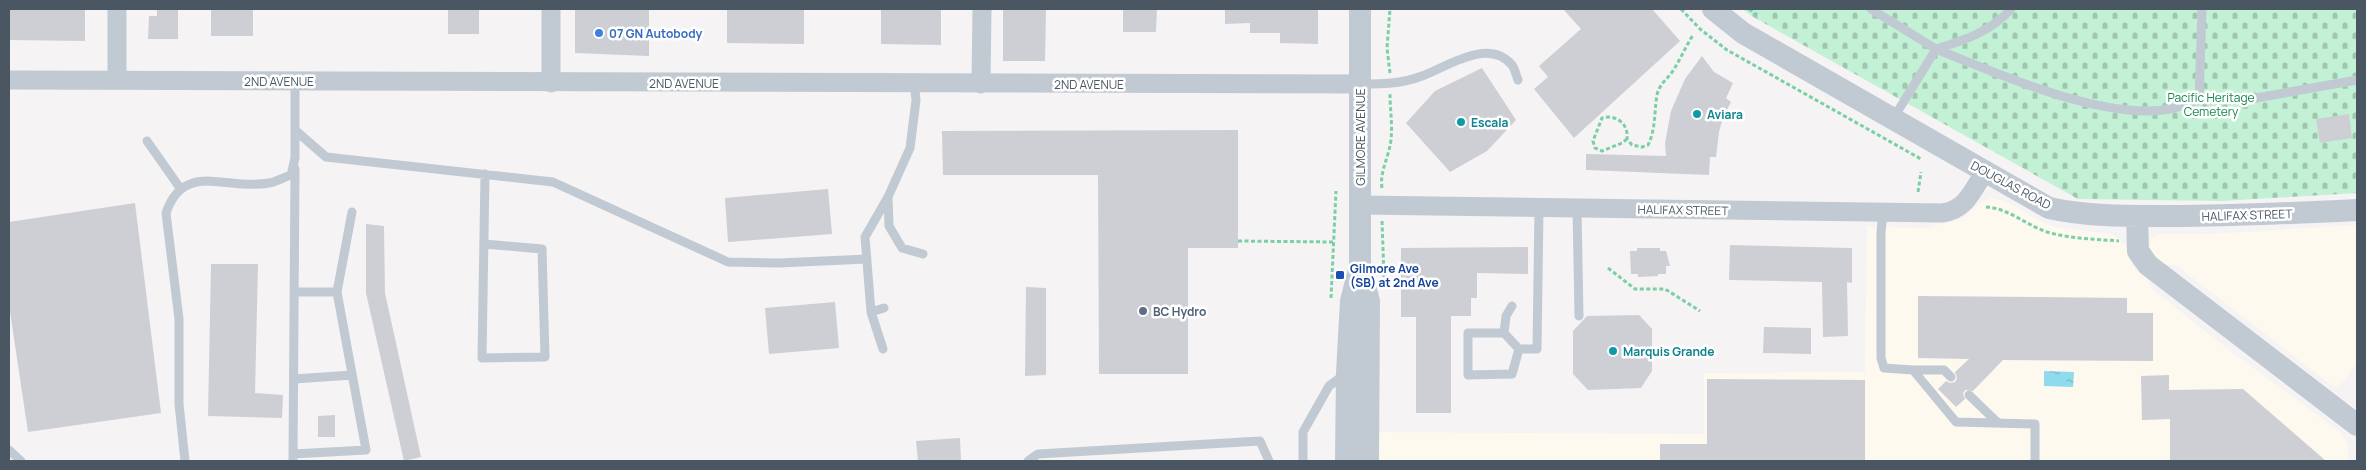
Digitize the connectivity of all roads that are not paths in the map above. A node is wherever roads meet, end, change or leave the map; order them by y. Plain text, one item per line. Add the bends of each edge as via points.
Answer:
1 (117, 9) edge
2 (551, 9) edge
3 (982, 9) edge
4 (1360, 9) edge
5 (1713, 9) edge
6 (1871, 9) edge
7 (2011, 9) edge
8 (2202, 9) edge
9 (1936, 49) junction
10 (9, 80) edge
11 (117, 80) junction
12 (1518, 80) dead end
13 (2357, 80) edge
14 (295, 82) junction
15 (551, 83) junction
16 (914, 83) junction
17 (981, 84) junction
18 (1360, 84) junction
19 (2199, 100) junction
20 (1893, 119) junction
21 (295, 130) junction
22 (147, 142) dead end
23 (295, 158) junction
24 (1985, 171) junction
25 (485, 174) junction
26 (180, 188) junction
27 (888, 197) junction
28 (1360, 204) junction
29 (1539, 208) junction
30 (1577, 209) junction
31 (2357, 210) edge
32 (352, 212) dead end
33 (1884, 212) junction
34 (2137, 216) junction
35 (484, 244) junction
36 (923, 254) dead end
37 (867, 259) junction
38 (1360, 266) junction
39 (294, 292) junction
40 (337, 292) junction
41 (1512, 306) dead end
42 (884, 308) dead end
43 (871, 312) junction
44 (1579, 316) dead end
45 (1504, 333) junction
46 (883, 349) dead end
47 (1519, 349) junction
48 (1913, 370) junction
49 (1347, 373) junction
50 (352, 375) junction
51 (1951, 377) dead end
52 (294, 378) junction
53 (1969, 395) dead end
54 (2354, 416) edge
55 (1998, 423) junction
56 (9, 450) edge
57 (294, 458) edge
58 (21, 461) edge
59 (185, 461) edge
60 (1028, 461) edge
61 (1268, 461) edge
62 (1303, 461) edge
63 (1346, 461) edge
64 (1368, 461) edge
65 (2035, 461) edge

1 - 11 street
2 - 15 street
3 - 17 street
4 - 18 street, GILMORE AVENUE
5 - 20 street, DOUGLAS ROAD via 1743,33
6 - 9 lane
7 - 9 lane via 1978,35
8 - 19 lane
9 - 19 lane via 2090,104 2146,110 2169,109
9 - 20 lane
10 - 11 street, 2ND AVENUE
11 - 14 street, 2ND AVENUE
12 - 18 lane via 1512,65 1498,56 1481,54 1452,61 1423,76 1397,84
13 - 19 lane via 2245,100
14 - 15 street, 2ND AVENUE
14 - 21 lane
15 - 16 street, 2ND AVENUE
16 - 17 street, 2ND AVENUE
16 - 27 lane via 916,100 910,148
17 - 18 street, 2ND AVENUE
18 - 28 street, GILMORE AVENUE
20 - 24 street, DOUGLAS ROAD
21 - 23 lane
21 - 25 lane via 326,156
22 - 26 lane
23 - 26 lane via 291,175 269,183 195,182
23 - 39 lane
24 - 33 street, HALIFAX STREET via 1964,204 1953,212
24 - 34 street, DOUGLAS ROAD via 2049,208 2078,214
25 - 35 lane
25 - 37 lane via 553,182 728,262
26 - 59 lane via 166,213 179,319 179,404
27 - 36 lane via 889,226 902,248
27 - 37 lane via 865,237
28 - 29 street, HALIFAX STREET
28 - 38 street, GILMORE AVENUE
29 - 30 street, HALIFAX STREET
29 - 47 lane via 1537,349
30 - 33 street, HALIFAX STREET
30 - 44 lane
31 - 34 street, HALIFAX STREET via 2232,216
32 - 40 lane
33 - 48 lane via 1881,232 1881,358 1884,368
34 - 54 street via 2138,251 2148,265
35 - 35 lane via 482,358 545,357 542,249
37 - 43 lane
38 - 49 street, GILMORE AVENUE via 1350,301
38 - 64 street, GILMORE AVENUE via 1369,301
39 - 40 lane
39 - 52 lane
40 - 50 lane
41 - 45 lane via 1506,316
42 - 43 lane
43 - 46 lane
45 - 47 lane
45 - 47 lane via 1468,333 1468,375 1512,374
48 - 51 lane via 1944,370
48 - 55 lane via 1956,422
49 - 62 lane via 1329,386 1303,432
49 - 63 street, GILMORE AVENUE
50 - 52 lane
50 - 57 lane via 366,450
52 - 57 lane
53 - 55 lane
55 - 65 lane via 2035,424
56 - 58 lane
60 - 61 lane via 1038,454 1260,441

